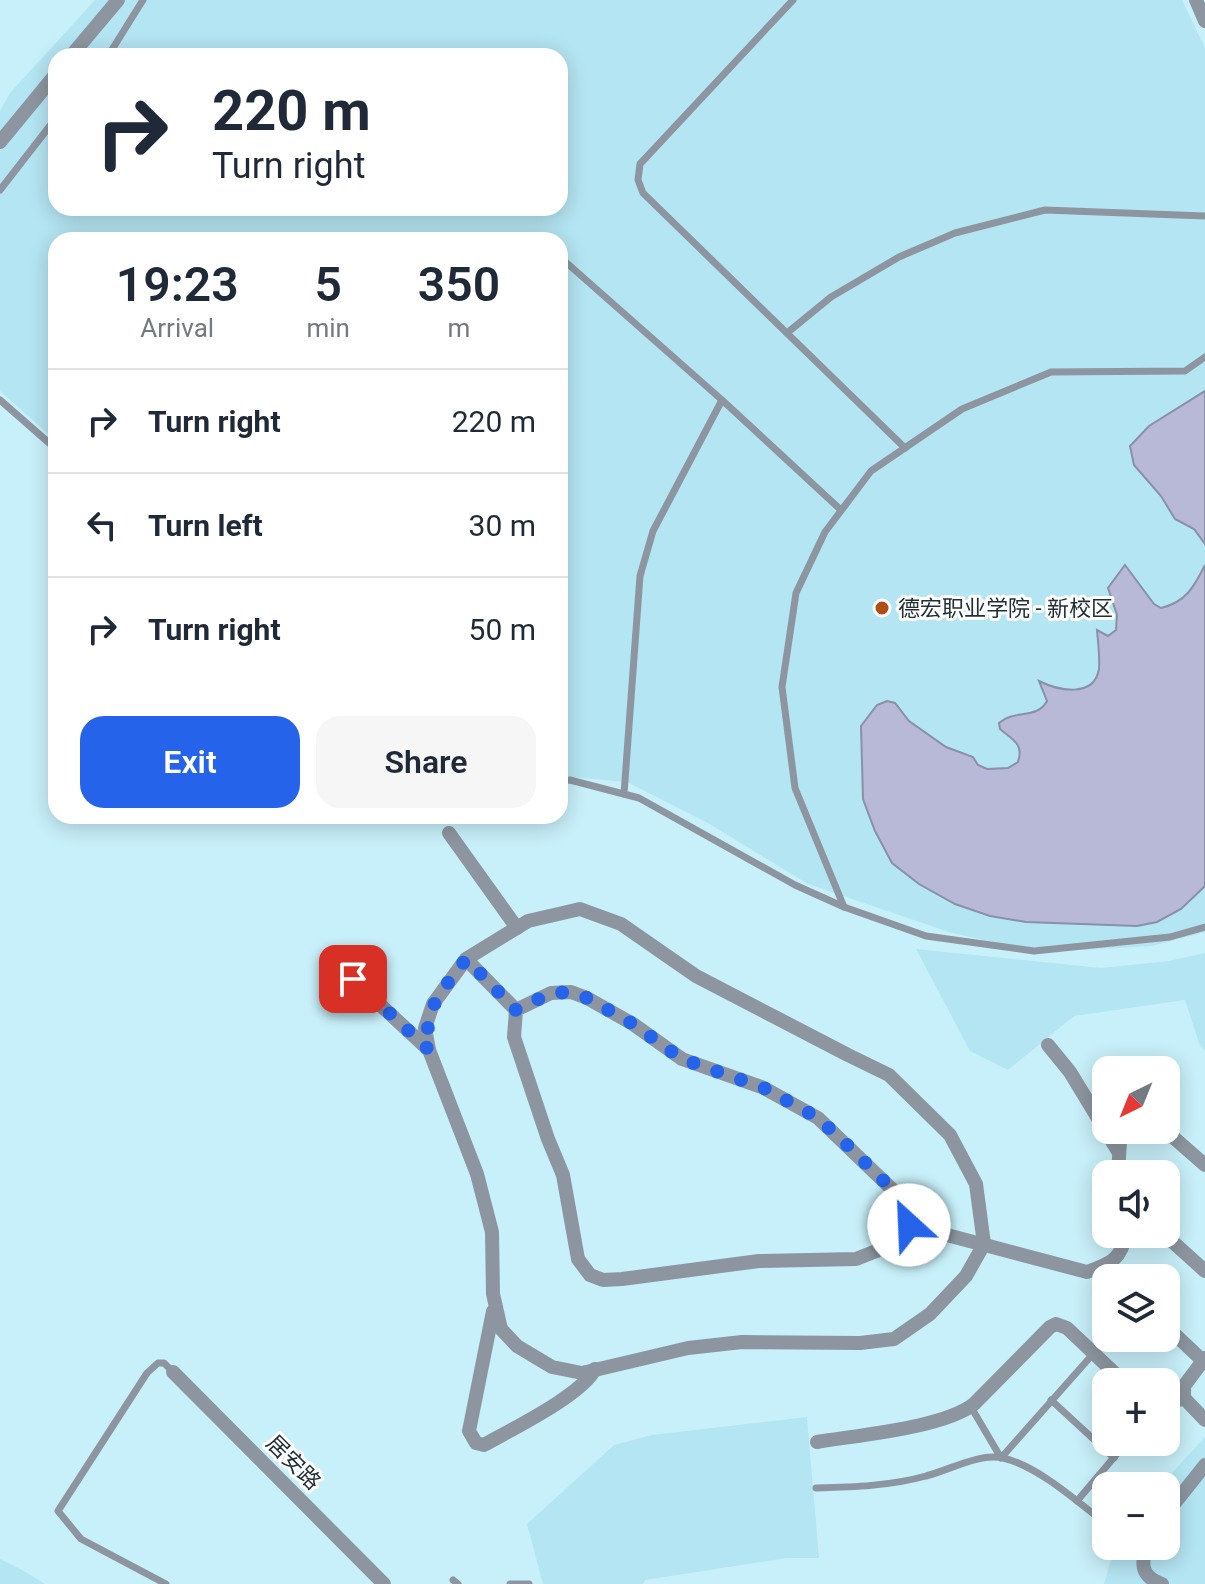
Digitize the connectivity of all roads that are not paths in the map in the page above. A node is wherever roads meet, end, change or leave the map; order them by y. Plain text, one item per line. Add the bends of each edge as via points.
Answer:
1 (118, 0) edge
2 (143, 0) edge
3 (793, 0) edge
4 (1196, 0) edge
5 (1205, 21) edge
6 (78, 48) edge
7 (113, 48) edge
8 (48, 84) edge
9 (48, 128) edge
10 (0, 142) edge
11 (0, 190) edge
12 (1205, 216) edge
13 (568, 264) edge
14 (787, 333) junction
15 (1205, 357) edge
16 (0, 400) edge
17 (722, 400) junction
18 (48, 442) edge
19 (905, 448) junction
20 (841, 510) junction
21 (568, 780) edge
22 (624, 794) junction
23 (449, 833) dead end
24 (844, 907) junction
25 (1205, 927) edge
26 (517, 928) junction
27 (466, 959) junction
28 (334, 962) dead end
29 (516, 1010) junction
30 (1048, 1045) dead end
31 (429, 1050) junction
32 (1180, 1143) edge
33 (1119, 1144) edge
34 (1118, 1151) junction
35 (1118, 1160) edge
36 (1205, 1165) edge
37 (909, 1225) junction
38 (984, 1244) junction
39 (1123, 1248) edge
40 (1180, 1248) edge
41 (1205, 1271) edge
42 (495, 1303) junction
43 (1180, 1338) edge
44 (1094, 1353) junction
45 (1204, 1359) edge
46 (1110, 1368) edge
47 (595, 1369) junction
48 (173, 1372) joint
49 (1184, 1398) junction
50 (1180, 1399) edge
51 (1051, 1400) junction
52 (971, 1407) junction
53 (1205, 1420) edge
54 (817, 1442) dead end
55 (1001, 1458) junction
56 (1114, 1458) joint
57 (1205, 1465) edge
58 (816, 1488) dead end
59 (1180, 1496) edge
60 (1077, 1501) junction
61 (1092, 1513) edge
62 (1143, 1560) edge
63 (166, 1584) edge
64 (384, 1584) edge
65 (510, 1584) edge
66 (529, 1584) edge
67 (1162, 1584) edge

1 - 6 street
2 - 7 lane
3 - 14 lane via 640,164 638,180 643,193
4 - 5 street
8 - 10 street
9 - 11 lane
12 - 14 lane via 1045,210 955,233 899,257 831,297
13 - 17 lane
14 - 19 lane
15 - 19 lane via 1185,371 1051,372 962,409
16 - 18 lane
17 - 20 lane
17 - 22 lane via 653,531 640,576
19 - 20 lane via 871,471
20 - 24 lane via 796,593 782,687 795,788
21 - 22 lane
22 - 24 lane
23 - 26 street
24 - 25 lane via 926,936 1034,951 1170,937
26 - 27 street
26 - 38 street via 580,909 621,924 696,976 889,1075 950,1135 976,1184
27 - 29 street
27 - 31 street via 433,1004 425,1028
28 - 31 street
29 - 37 street via 551,993 571,992 633,1024 682,1059 764,1088 818,1118 844,1142 897,1194
29 - 37 street via 514,1037 563,1175 578,1259 590,1275 622,1279 759,1261 856,1259 884,1248
30 - 34 street
31 - 42 street via 477,1174 492,1232
32 - 36 street
33 - 34 street
34 - 35 street
37 - 38 street
38 - 39 street via 1087,1272 1110,1264
38 - 47 street via 966,1276 930,1314 894,1339 742,1342
40 - 41 street
42 - 47 street via 501,1329 517,1346 552,1367 582,1373
42 - 47 street via 469,1431 476,1443 484,1445 575,1391
43 - 45 street
44 - 46 street
44 - 51 lane
44 - 52 street via 1056,1324
45 - 49 street via 1184,1386
48 - 63 lane via 158,1363 147,1373 58,1511 81,1539
48 - 64 street, 居安路
49 - 50 street
49 - 53 street
51 - 55 lane
51 - 56 lane
52 - 54 street via 920,1424
52 - 55 lane
55 - 58 lane via 867,1487
55 - 60 lane via 1033,1470
56 - 60 lane
57 - 59 street
60 - 61 lane
62 - 67 street via 1144,1573
65 - 66 lane

